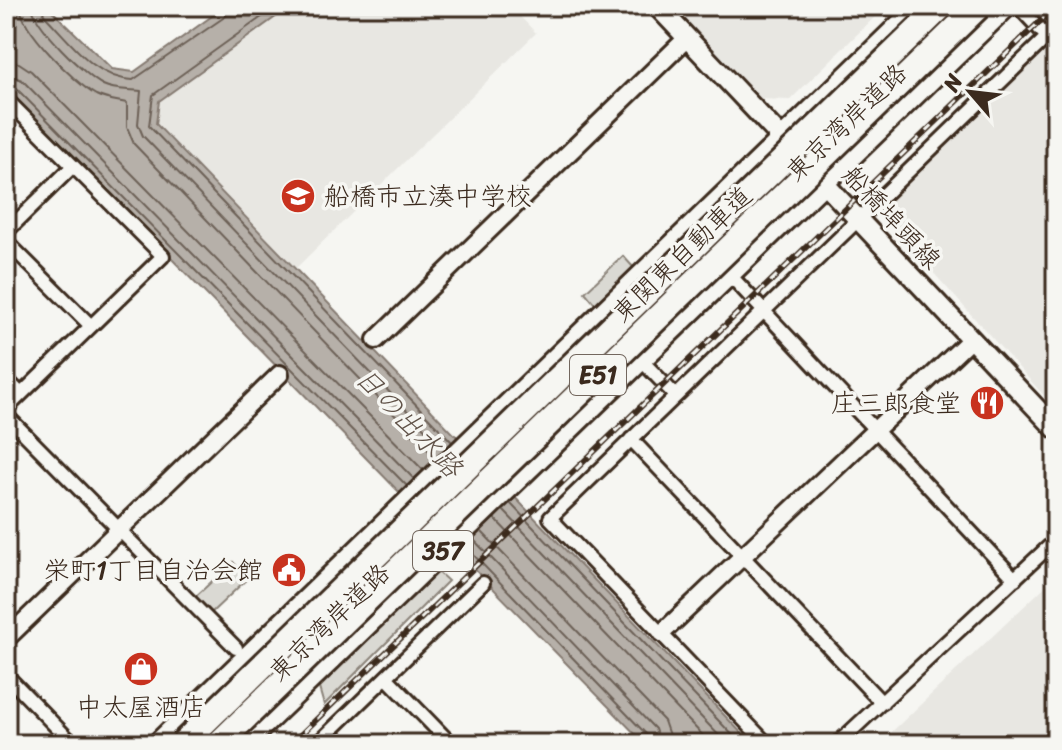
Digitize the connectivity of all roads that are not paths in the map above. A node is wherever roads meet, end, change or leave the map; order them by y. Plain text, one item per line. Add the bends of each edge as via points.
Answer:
1 (657, 6) edge
2 (921, 6) edge
3 (942, 6) edge
4 (979, 6) edge
5 (1005, 6) edge
6 (1018, 6) edge
7 (687, 38) junction
8 (6, 99) edge
9 (784, 138) junction
10 (73, 166) junction
11 (825, 182) junction
12 (859, 219) junction
13 (6, 232) edge
14 (6, 241) edge
15 (729, 274) junction
16 (764, 310) junction
17 (91, 326) junction
18 (971, 339) junction
19 (376, 340) dead end
20 (641, 360) junction
21 (280, 374) dead end
22 (6, 379) edge
23 (21, 394) junction
24 (676, 396) junction
25 (6, 412) edge
26 (877, 429) junction
27 (1056, 429) edge
28 (631, 439) junction
29 (120, 528) junction
30 (1056, 540) edge
31 (742, 557) junction
32 (1015, 579) junction
33 (483, 583) dead end
34 (662, 633) junction
35 (6, 639) edge
36 (236, 648) dead end
37 (6, 675) edge
38 (386, 677) junction
39 (882, 703) junction
40 (245, 743) edge
41 (73, 744) edge
42 (159, 744) edge
43 (182, 744) edge
44 (218, 744) edge
45 (317, 744) edge
46 (451, 744) edge
47 (767, 744) edge
48 (837, 744) edge

1 - 7 main road, 船橋埠頭線
2 - 9 highway, 東京湾岸道路 / 357
3 - 43 highway, 東関東自動車道 / E51, bridge
4 - 44 highway, 東関東自動車道 / E51, bridge
5 - 11 highway, 東京湾岸道路 / 357
6 - 12 street via 1047,37
7 - 9 main road, 船橋埠頭線
7 - 19 street
8 - 10 street
9 - 11 main road, 船橋埠頭線
9 - 42 highway, 東京湾岸道路 / 357
10 - 13 street
10 - 17 street via 163,256
11 - 12 main road, 船橋埠頭線
11 - 15 highway, 東京湾岸道路 / 357
12 - 16 street
12 - 18 main road, 船橋埠頭線
14 - 17 street
15 - 16 street
15 - 20 highway, 東京湾岸道路 / 357
16 - 24 street
16 - 26 street
17 - 23 street
18 - 26 street
18 - 27 main road, 船橋埠頭線
20 - 24 street
20 - 40 highway, 東京湾岸道路 / 357
21 - 29 street
22 - 23 street
23 - 25 street
24 - 28 street
25 - 29 street
26 - 31 street
26 - 32 street
28 - 31 street
28 - 34 street via 550,518
29 - 35 street
29 - 36 street
30 - 32 street
31 - 34 street
31 - 39 street
32 - 39 street
33 - 38 street
34 - 47 street
37 - 41 street
38 - 45 street
38 - 46 street
39 - 48 street

